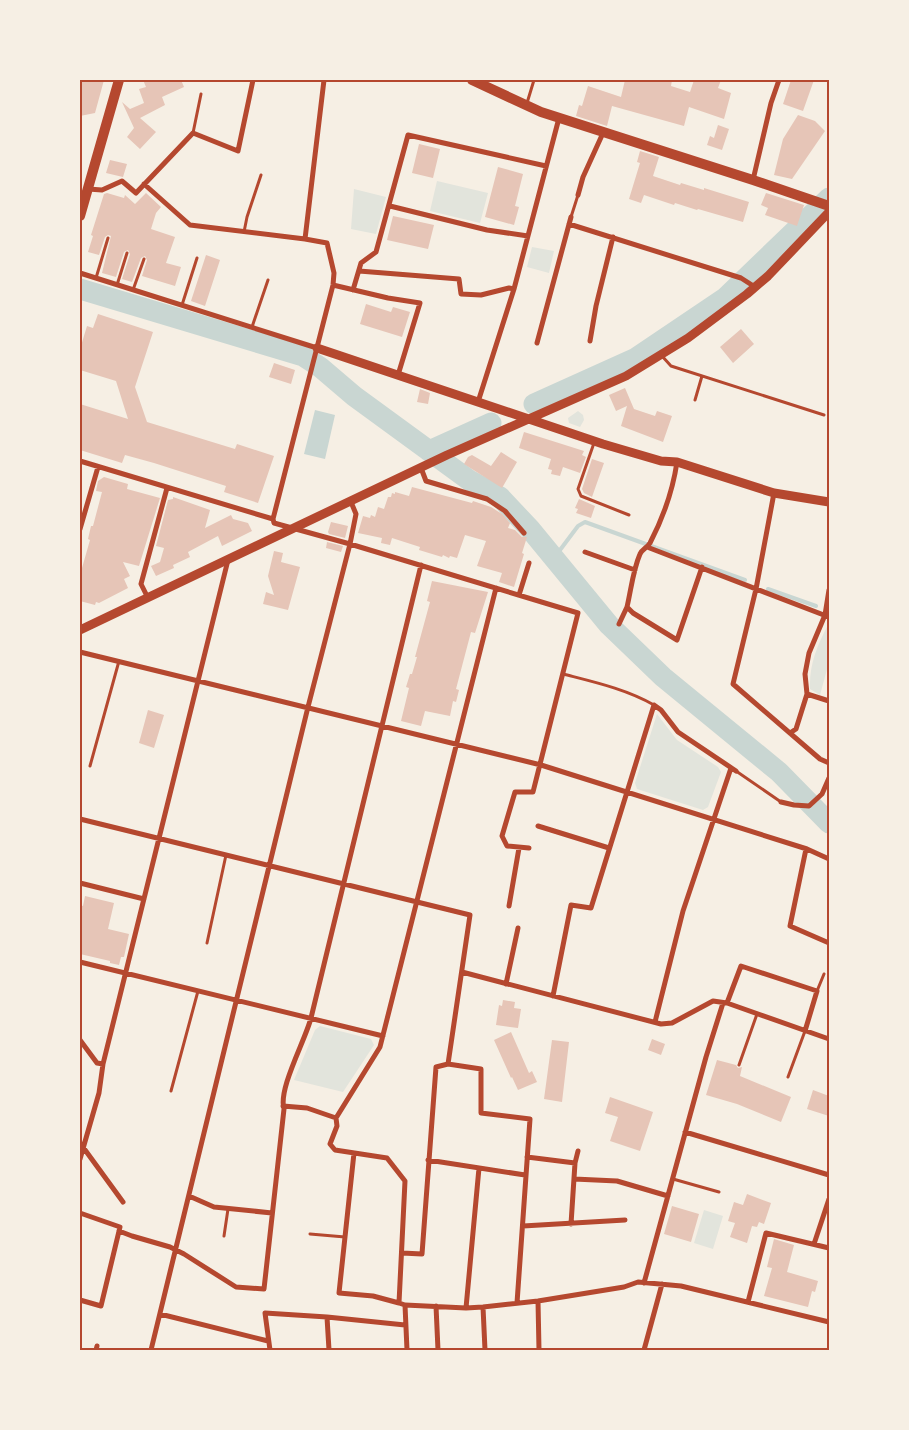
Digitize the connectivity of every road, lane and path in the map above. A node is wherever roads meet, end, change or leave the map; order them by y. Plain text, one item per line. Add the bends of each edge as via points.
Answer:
1 (119, 80) edge
2 (252, 80) edge
3 (324, 80) edge
4 (472, 80) edge
5 (534, 80) edge
6 (779, 80) edge
7 (201, 94) dead end
8 (526, 105) junction
9 (559, 118) junction
10 (193, 133) junction
11 (603, 133) junction
12 (546, 166) junction
13 (260, 174) dead end
14 (753, 180) junction
15 (144, 184) junction
16 (84, 189) edge
17 (578, 194) joint
18 (390, 206) junction
19 (829, 206) edge
20 (829, 212) edge
21 (80, 216) edge
22 (570, 217) joint
23 (569, 224) junction
24 (244, 232) junction
25 (528, 236) junction
26 (613, 237) junction
27 (108, 238) dead end
28 (305, 239) junction
29 (127, 254) dead end
30 (197, 258) dead end
31 (144, 259) dead end
32 (359, 271) junction
33 (80, 273) edge
34 (96, 278) junction
35 (268, 280) dead end
36 (117, 285) junction
37 (333, 285) junction
38 (751, 285) junction
39 (514, 289) junction
40 (134, 290) junction
41 (353, 290) junction
42 (182, 305) junction
43 (252, 328) junction
44 (590, 341) dead end
45 (537, 342) dead end
46 (316, 352) junction
47 (661, 356) junction
48 (398, 375) junction
49 (702, 376) junction
50 (695, 400) dead end
51 (478, 402) junction
52 (824, 415) dead end
53 (530, 419) junction
54 (595, 441) junction
55 (80, 461) edge
56 (677, 462) junction
57 (98, 466) junction
58 (424, 467) junction
59 (167, 488) junction
60 (774, 493) junction
61 (351, 502) junction
62 (829, 502) edge
63 (628, 515) dead end
64 (273, 521) junction
65 (296, 528) junction
66 (80, 529) edge
67 (524, 532) dead end
68 (350, 544) junction
69 (649, 545) junction
70 (585, 552) dead end
71 (228, 560) junction
72 (529, 563) dead end
73 (421, 565) junction
74 (702, 567) junction
75 (635, 570) junction
76 (496, 588) junction
77 (756, 589) junction
78 (829, 590) edge
79 (146, 595) junction
80 (519, 595) junction
81 (627, 607) junction
82 (827, 616) edge
83 (619, 624) dead end
84 (80, 630) edge
85 (80, 652) edge
86 (119, 661) junction
87 (563, 674) junction
88 (198, 680) junction
89 (807, 694) junction
90 (829, 701) edge
91 (654, 705) junction
92 (308, 707) junction
93 (383, 726) junction
94 (790, 733) junction
95 (457, 744) junction
96 (829, 762) edge
97 (541, 765) junction
98 (90, 766) dead end
99 (734, 769) junction
100 (829, 778) edge
101 (626, 792) junction
102 (781, 802) joint
103 (80, 819) edge
104 (713, 820) junction
105 (538, 826) dead end
106 (158, 838) junction
107 (519, 848) junction
108 (529, 848) dead end
109 (609, 848) junction
110 (806, 849) junction
111 (226, 855) junction
112 (829, 859) edge
113 (269, 865) junction
114 (80, 883) edge
115 (344, 884) junction
116 (144, 899) junction
117 (418, 901) junction
118 (508, 906) dead end
119 (518, 928) dead end
120 (207, 943) dead end
121 (829, 943) edge
122 (80, 962) edge
123 (462, 972) junction
124 (126, 973) junction
125 (824, 974) dead end
126 (506, 984) junction
127 (198, 991) junction
128 (817, 992) junction
129 (553, 996) junction
130 (237, 999) junction
131 (725, 1003) junction
132 (757, 1014) junction
133 (311, 1018) junction
134 (655, 1022) junction
135 (805, 1031) junction
136 (383, 1036) junction
137 (829, 1039) edge
138 (80, 1040) edge
139 (103, 1064) junction
140 (448, 1064) junction
141 (739, 1065) dead end
142 (788, 1077) dead end
143 (171, 1091) dead end
144 (283, 1106) junction
145 (336, 1118) junction
146 (685, 1132) junction
147 (82, 1145) edge
148 (578, 1151) dead end
149 (354, 1154) junction
150 (527, 1157) junction
151 (80, 1159) edge
152 (428, 1160) junction
153 (575, 1163) junction
154 (479, 1168) junction
155 (525, 1175) junction
156 (829, 1175) edge
157 (574, 1179) junction
158 (672, 1179) junction
159 (719, 1192) dead end
160 (189, 1196) junction
161 (668, 1196) junction
162 (829, 1198) edge
163 (123, 1202) dead end
164 (228, 1208) junction
165 (80, 1213) edge
166 (272, 1213) junction
167 (625, 1220) dead end
168 (571, 1224) junction
169 (523, 1226) junction
170 (119, 1231) junction
171 (310, 1234) dead end
172 (224, 1236) dead end
173 (345, 1237) junction
174 (814, 1244) junction
175 (829, 1248) edge
176 (176, 1250) junction
177 (402, 1253) junction
178 (644, 1283) junction
179 (662, 1284) junction
180 (80, 1300) edge
181 (538, 1301) junction
182 (748, 1302) junction
183 (517, 1303) junction
184 (402, 1304) junction
185 (436, 1306) junction
186 (483, 1307) junction
187 (466, 1308) junction
188 (160, 1314) junction
189 (327, 1317) junction
190 (829, 1322) edge
191 (405, 1325) junction
192 (268, 1341) junction
193 (151, 1350) edge
194 (270, 1350) edge
195 (329, 1350) edge
196 (406, 1350) edge
197 (438, 1350) edge
198 (485, 1350) edge
199 (539, 1350) edge
200 (644, 1350) edge

1 - 16 main road
2 - 10 street via 238,151
3 - 28 street
4 - 8 main road
5 - 8 lane
6 - 14 street
7 - 10 lane
8 - 9 main road
9 - 11 main road
9 - 12 street
10 - 15 street
11 - 14 main road
11 - 17 street
12 - 18 street via 408,135
12 - 25 street
13 - 24 lane
14 - 19 main road
15 - 16 street via 136,193 122,181 102,190
15 - 24 street via 190,225
16 - 21 main road
17 - 22 lane
18 - 25 street via 487,230
18 - 32 street via 376,252 361,264
20 - 38 street
22 - 23 street
23 - 26 street
23 - 45 street
24 - 28 street
25 - 39 street
26 - 38 street via 741,278
26 - 44 street
27 - 34 lane
28 - 37 street via 327,244 334,273
29 - 36 lane
30 - 42 lane
31 - 40 lane
32 - 39 street via 459,279 461,294 481,295
32 - 41 street
33 - 34 street
34 - 36 street
35 - 43 lane
36 - 40 street
37 - 41 street
37 - 46 street
38 - 47 street via 688,338
39 - 51 street
40 - 42 street
41 - 48 street via 420,303
42 - 43 street
43 - 46 street
46 - 48 street
46 - 64 street
47 - 49 lane via 671,366
47 - 53 street via 626,376
48 - 51 street
49 - 50 lane
49 - 52 lane
51 - 53 street
53 - 54 street
53 - 58 street
54 - 56 street via 661,461
54 - 63 lane via 578,490 581,496
55 - 57 street
56 - 60 street
56 - 69 street via 663,513
57 - 59 street
57 - 66 street
58 - 61 street
58 - 67 street via 426,481 487,499 505,511
59 - 64 street
59 - 79 street via 141,584
60 - 62 street
60 - 77 street
61 - 65 street
61 - 68 street via 356,514
64 - 65 street
65 - 68 street
65 - 71 street
68 - 73 street
68 - 92 street
69 - 74 street via 655,551
69 - 75 street via 641,552
70 - 75 street
71 - 79 street
71 - 88 street
72 - 80 street
73 - 76 street
73 - 93 street
74 - 77 street
74 - 81 street via 677,640
75 - 81 street
76 - 80 street
76 - 95 street
77 - 82 street
77 - 94 street via 733,684
78 - 82 street
79 - 84 street
80 - 87 street via 578,613
81 - 83 street
82 - 89 street via 810,653 805,674
85 - 86 street
86 - 88 street
86 - 98 lane
87 - 91 lane via 605,684
87 - 97 street
88 - 92 street
88 - 106 street
89 - 90 street
89 - 94 street via 796,729
91 - 99 street via 678,732
91 - 101 street
92 - 93 street
92 - 113 street
93 - 95 street
93 - 115 street
94 - 96 street via 820,759
95 - 97 street
95 - 117 street
97 - 101 street
97 - 107 street via 533,792 515,792 502,836 507,846
99 - 102 lane
99 - 104 street
100 - 102 street via 822,794 810,806
101 - 104 street
101 - 109 street
103 - 106 street
104 - 110 street
104 - 134 street via 683,911
105 - 109 street
106 - 111 street
106 - 116 street
107 - 108 street
107 - 118 street
109 - 129 street via 591,908 571,905
110 - 112 street
110 - 121 street via 790,926
111 - 113 street
111 - 120 lane
113 - 115 street
113 - 130 street
114 - 116 street
115 - 117 street
115 - 133 street
116 - 124 street
117 - 123 street via 470,915
117 - 136 street
119 - 126 street
122 - 124 street
123 - 126 street
123 - 140 street
124 - 127 street
124 - 139 street
125 - 128 lane
126 - 129 street
127 - 130 street
127 - 143 lane
128 - 131 street via 742,966
128 - 135 street
129 - 134 street
130 - 133 street
130 - 160 street
131 - 132 street
131 - 134 street via 713,1001 672,1023
131 - 146 street
132 - 135 street
132 - 141 lane
133 - 136 street
133 - 144 street via 286,1085
135 - 137 street
135 - 142 lane
136 - 145 street via 380,1047
138 - 139 street via 98,1063
139 - 147 street via 99,1093
140 - 150 street via 481,1069 481,1113 530,1119
140 - 152 street via 436,1067
144 - 145 street via 307,1108
144 - 166 street
145 - 149 street via 337,1126 330,1144 335,1150
146 - 156 street
146 - 158 street
147 - 151 street
147 - 163 street
148 - 153 street
149 - 173 street
149 - 177 street via 387,1158 405,1181
150 - 153 street
150 - 155 street
152 - 154 street
152 - 177 street via 422,1254
153 - 157 street
154 - 155 street
154 - 187 street
155 - 169 street
157 - 161 street via 617,1181
157 - 168 street
158 - 159 lane
158 - 161 street
160 - 164 street
160 - 176 street
161 - 178 street
162 - 174 street
164 - 166 street
164 - 172 lane
165 - 170 street via 120,1227
166 - 176 street via 264,1289 236,1287
167 - 168 street
168 - 169 street
169 - 183 street
170 - 176 street
170 - 180 street via 101,1306
171 - 173 lane
173 - 184 street via 339,1293 373,1296
174 - 175 street
174 - 182 street via 766,1233
176 - 188 street
177 - 184 street
178 - 179 street
178 - 181 street
179 - 182 street
179 - 200 street
181 - 183 street
181 - 199 street
182 - 190 street
183 - 186 street
184 - 185 street
184 - 191 street
185 - 187 street
185 - 197 street
186 - 187 street
186 - 198 street
188 - 192 street
188 - 193 street
189 - 191 street
189 - 192 street via 266,1313
189 - 195 street
191 - 196 street
192 - 194 street

